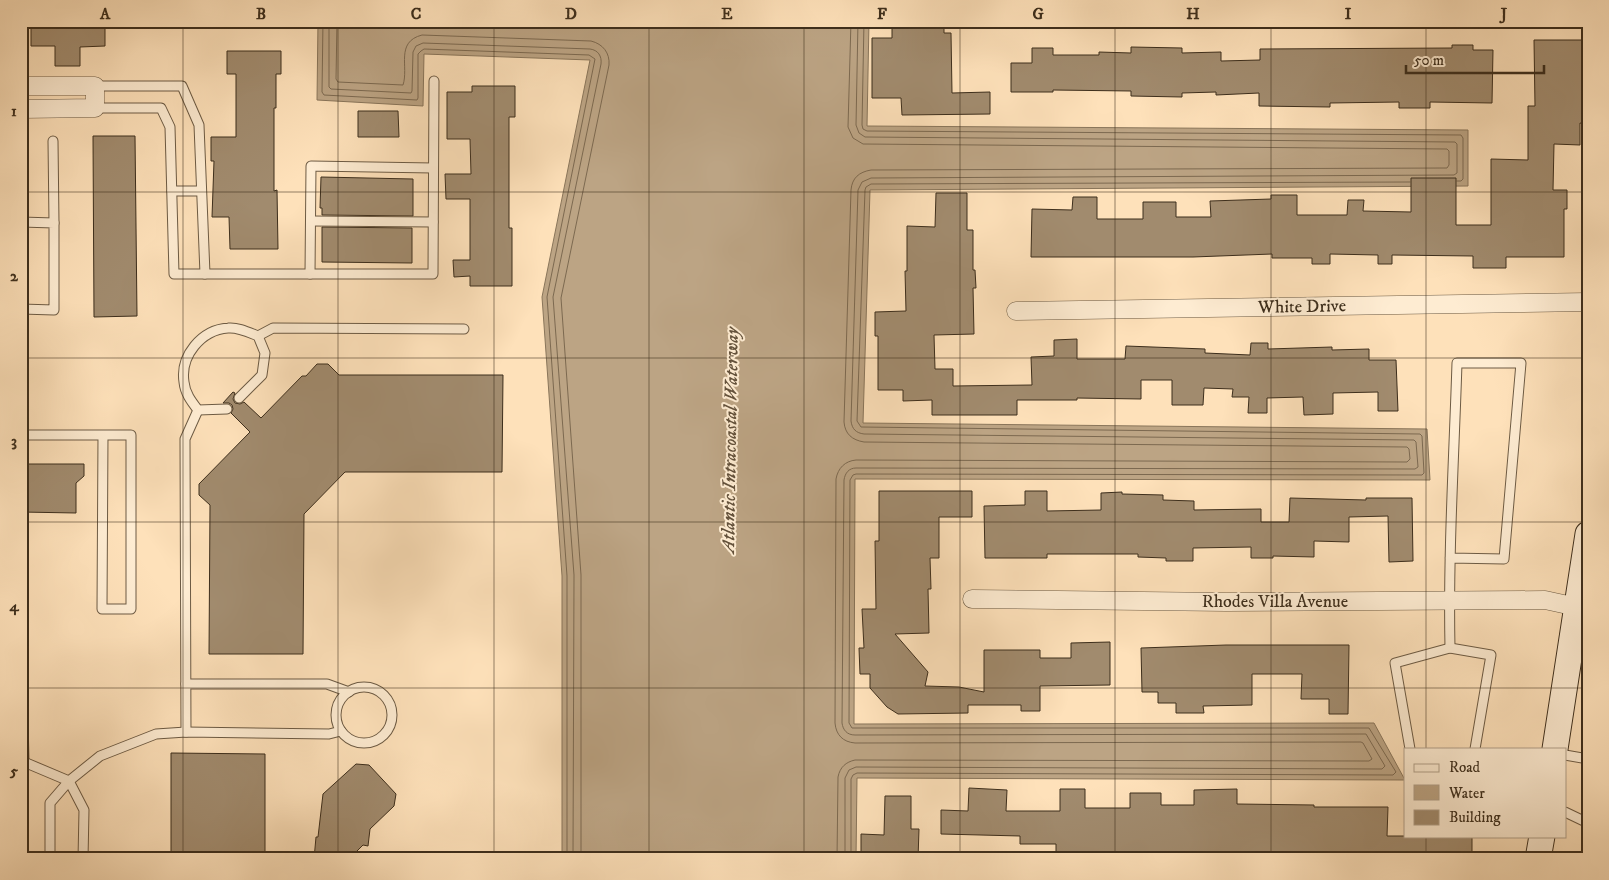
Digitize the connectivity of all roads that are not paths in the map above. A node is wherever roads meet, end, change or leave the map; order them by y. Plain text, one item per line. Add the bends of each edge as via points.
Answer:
1 (434, 81) dead end
2 (21, 86) edge
3 (95, 86) junction
4 (95, 108) junction
5 (21, 109) edge
6 (53, 141) dead end
7 (433, 168) junction
8 (172, 191) junction
9 (201, 191) junction
10 (311, 221) junction
11 (21, 222) edge
12 (54, 222) junction
13 (433, 222) junction
14 (205, 274) junction
15 (310, 274) junction
16 (1588, 302) edge
17 (21, 310) edge
18 (1016, 311) dead end
19 (464, 329) dead end
20 (258, 336) junction
21 (239, 398) dead end
22 (198, 410) junction
23 (227, 410) dead end
24 (102, 434) junction
25 (21, 435) edge
26 (1588, 534) edge
27 (1450, 558) junction
28 (972, 598) dead end
29 (1449, 600) junction
30 (1577, 607) junction
31 (1450, 648) junction
32 (186, 684) junction
33 (349, 692) junction
34 (21, 720) edge
35 (341, 731) junction
36 (186, 732) junction
37 (1410, 748) edge
38 (1475, 748) edge
39 (1555, 748) edge
40 (1566, 755) edge
41 (1588, 759) edge
42 (22, 762) edge
43 (69, 782) junction
44 (1566, 812) edge
45 (1588, 823) edge
46 (1542, 838) edge
47 (50, 859) edge
48 (83, 859) edge
49 (1538, 859) edge

1 - 7 lane
2 - 3 street
3 - 4 street
3 - 9 lane via 182,86 199,125
4 - 5 street
4 - 8 lane via 161,108 170,127
6 - 12 lane
7 - 10 lane via 311,166
7 - 13 lane
8 - 9 lane
8 - 14 lane via 174,274
9 - 14 lane
10 - 13 lane
10 - 15 lane
11 - 12 lane
12 - 17 lane via 54,310
13 - 15 lane via 433,274
14 - 15 lane
16 - 18 street, White Drive
19 - 20 lane via 273,328
20 - 21 lane via 265,353 262,375
20 - 22 lane via 228,328 200,340 190,352 184,367 184,382 188,397
22 - 23 lane
22 - 32 lane via 186,439
24 - 24 lane via 102,609 132,609 132,434
24 - 25 lane
26 - 30 main road
27 - 27 lane via 1457,363 1521,363 1504,559
27 - 29 lane
28 - 29 street, Rhodes Villa Avenue via 1226,602
29 - 30 street, Rhodes Villa Avenue via 1545,600
29 - 31 lane
30 - 39 main road
31 - 37 lane via 1395,663
31 - 38 lane via 1491,655
32 - 33 lane via 327,684
32 - 36 lane
33 - 35 lane via 338,705 336,714
33 - 35 lane via 366,688 382,694 392,708 391,726 380,739 363,743 354,741
34 - 42 lane
35 - 36 lane via 329,734
36 - 43 lane via 156,734 100,756
40 - 41 lane
42 - 43 lane
43 - 47 lane via 50,804
43 - 48 lane via 84,810
44 - 45 lane
46 - 49 main road

